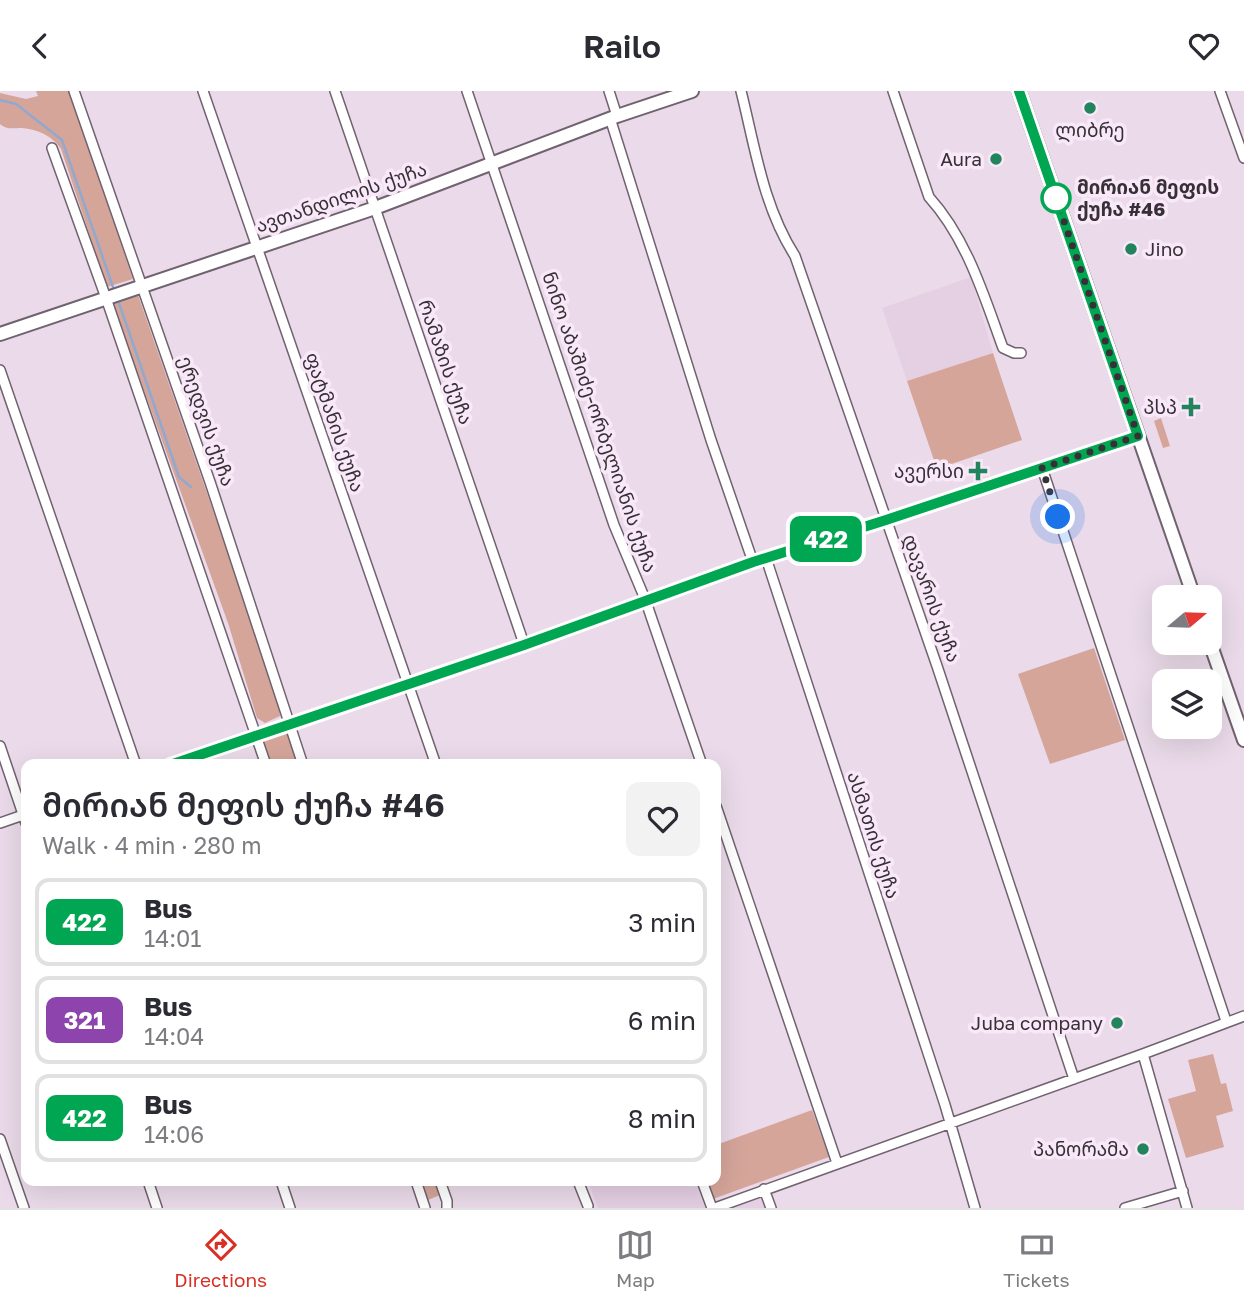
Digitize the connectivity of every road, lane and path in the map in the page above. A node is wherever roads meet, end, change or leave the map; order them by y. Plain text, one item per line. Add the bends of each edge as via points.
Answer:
1 (74, 91) edge
2 (203, 91) edge
3 (335, 91) edge
4 (467, 91) edge
5 (609, 91) edge
6 (692, 91) edge
7 (741, 91) edge
8 (893, 91) edge
9 (1018, 91) edge
10 (1220, 91) edge
11 (613, 117) junction
12 (52, 148) dead end
13 (1244, 158) edge
14 (492, 163) junction
15 (375, 208) junction
16 (256, 247) junction
17 (141, 287) junction
18 (106, 298) junction
19 (0, 334) edge
20 (1021, 353) dead end
21 (0, 370) edge
22 (1138, 436) junction
23 (1042, 468) junction
24 (886, 520) junction
25 (766, 558) junction
26 (753, 562) junction
27 (1190, 585) edge
28 (645, 599) junction
29 (524, 645) junction
30 (1214, 655) edge
31 (409, 684) junction
32 (290, 724) junction
33 (256, 736) junction
34 (1244, 740) edge
35 (0, 746) edge
36 (134, 759) edge
37 (188, 759) edge
38 (265, 759) edge
39 (301, 759) edge
40 (434, 759) edge
41 (700, 759) edge
42 (21, 806) edge
43 (21, 818) edge
44 (721, 821) edge
45 (0, 823) edge
46 (1244, 1016) edge
47 (1226, 1021) junction
48 (1143, 1054) junction
49 (1074, 1079) junction
50 (950, 1122) junction
51 (0, 1139) edge
52 (837, 1163) junction
53 (150, 1186) edge
54 (283, 1186) edge
55 (418, 1186) edge
56 (442, 1186) edge
57 (580, 1186) edge
58 (704, 1186) edge
59 (764, 1189) junction
60 (1183, 1191) junction
61 (588, 1206) edge
62 (23, 1208) edge
63 (157, 1208) edge
64 (290, 1208) edge
65 (425, 1208) edge
66 (447, 1208) edge
67 (714, 1208) edge
68 (771, 1208) edge
69 (975, 1208) edge
70 (1125, 1208) edge
71 (1187, 1208) edge

1 - 17 street, ერედვის ქუჩა
2 - 16 street, ფატმანის ქუჩა
3 - 15 street, რამაზის ქუჩა
4 - 14 street, ნინო აბაშიძე-ორბელიანის ქუჩა
5 - 11 street
6 - 11 street, ავთანდილის ქუჩა
7 - 24 street, დავარის ქუჩა via 771,205 795,256
8 - 20 street via 929,197 974,268 1003,348
9 - 22 street
10 - 13 street
11 - 14 street, ავთანდილის ქუჩა
11 - 26 street
12 - 18 street
14 - 15 street, ავთანდილის ქუჩა
14 - 28 street, ნინო აბაშიძე-ორბელიანის ქუჩა via 614,525
15 - 16 street, ავთანდილის ქუჩა
15 - 29 street, რამაზის ქუჩა
16 - 17 street, ავთანდილის ქუჩა
16 - 31 street, ფატმანის ქუჩა
17 - 18 street, ავთანდილის ქუჩა
17 - 32 street, ერედვის ქუჩა
18 - 19 street, ავთანდილის ქუჩა
18 - 33 street
21 - 36 street
22 - 23 street
22 - 27 street
23 - 24 street
23 - 47 street
24 - 25 street
24 - 49 street, დავარის ქუჩა
25 - 26 street
25 - 50 street, ასმათის ქუჩა
26 - 28 street
28 - 29 street
28 - 41 street, ნინო აბაშიძე-ორბელიანის ქუჩა
29 - 31 street
30 - 34 street
31 - 32 street
31 - 40 street, ფატმანის ქუჩა
32 - 33 street
32 - 39 street, ერედვის ქუჩა
33 - 37 street
33 - 38 street
35 - 42 street
43 - 45 street
44 - 52 street
46 - 47 street
47 - 48 street
48 - 49 street
48 - 60 street
49 - 50 street
50 - 52 street
50 - 69 street, ასმათის ქუჩა
51 - 62 street
52 - 59 street
53 - 63 street
54 - 64 street
55 - 65 street
56 - 66 street
57 - 61 street
58 - 67 street
59 - 67 street
59 - 68 street
60 - 70 street
60 - 71 street

